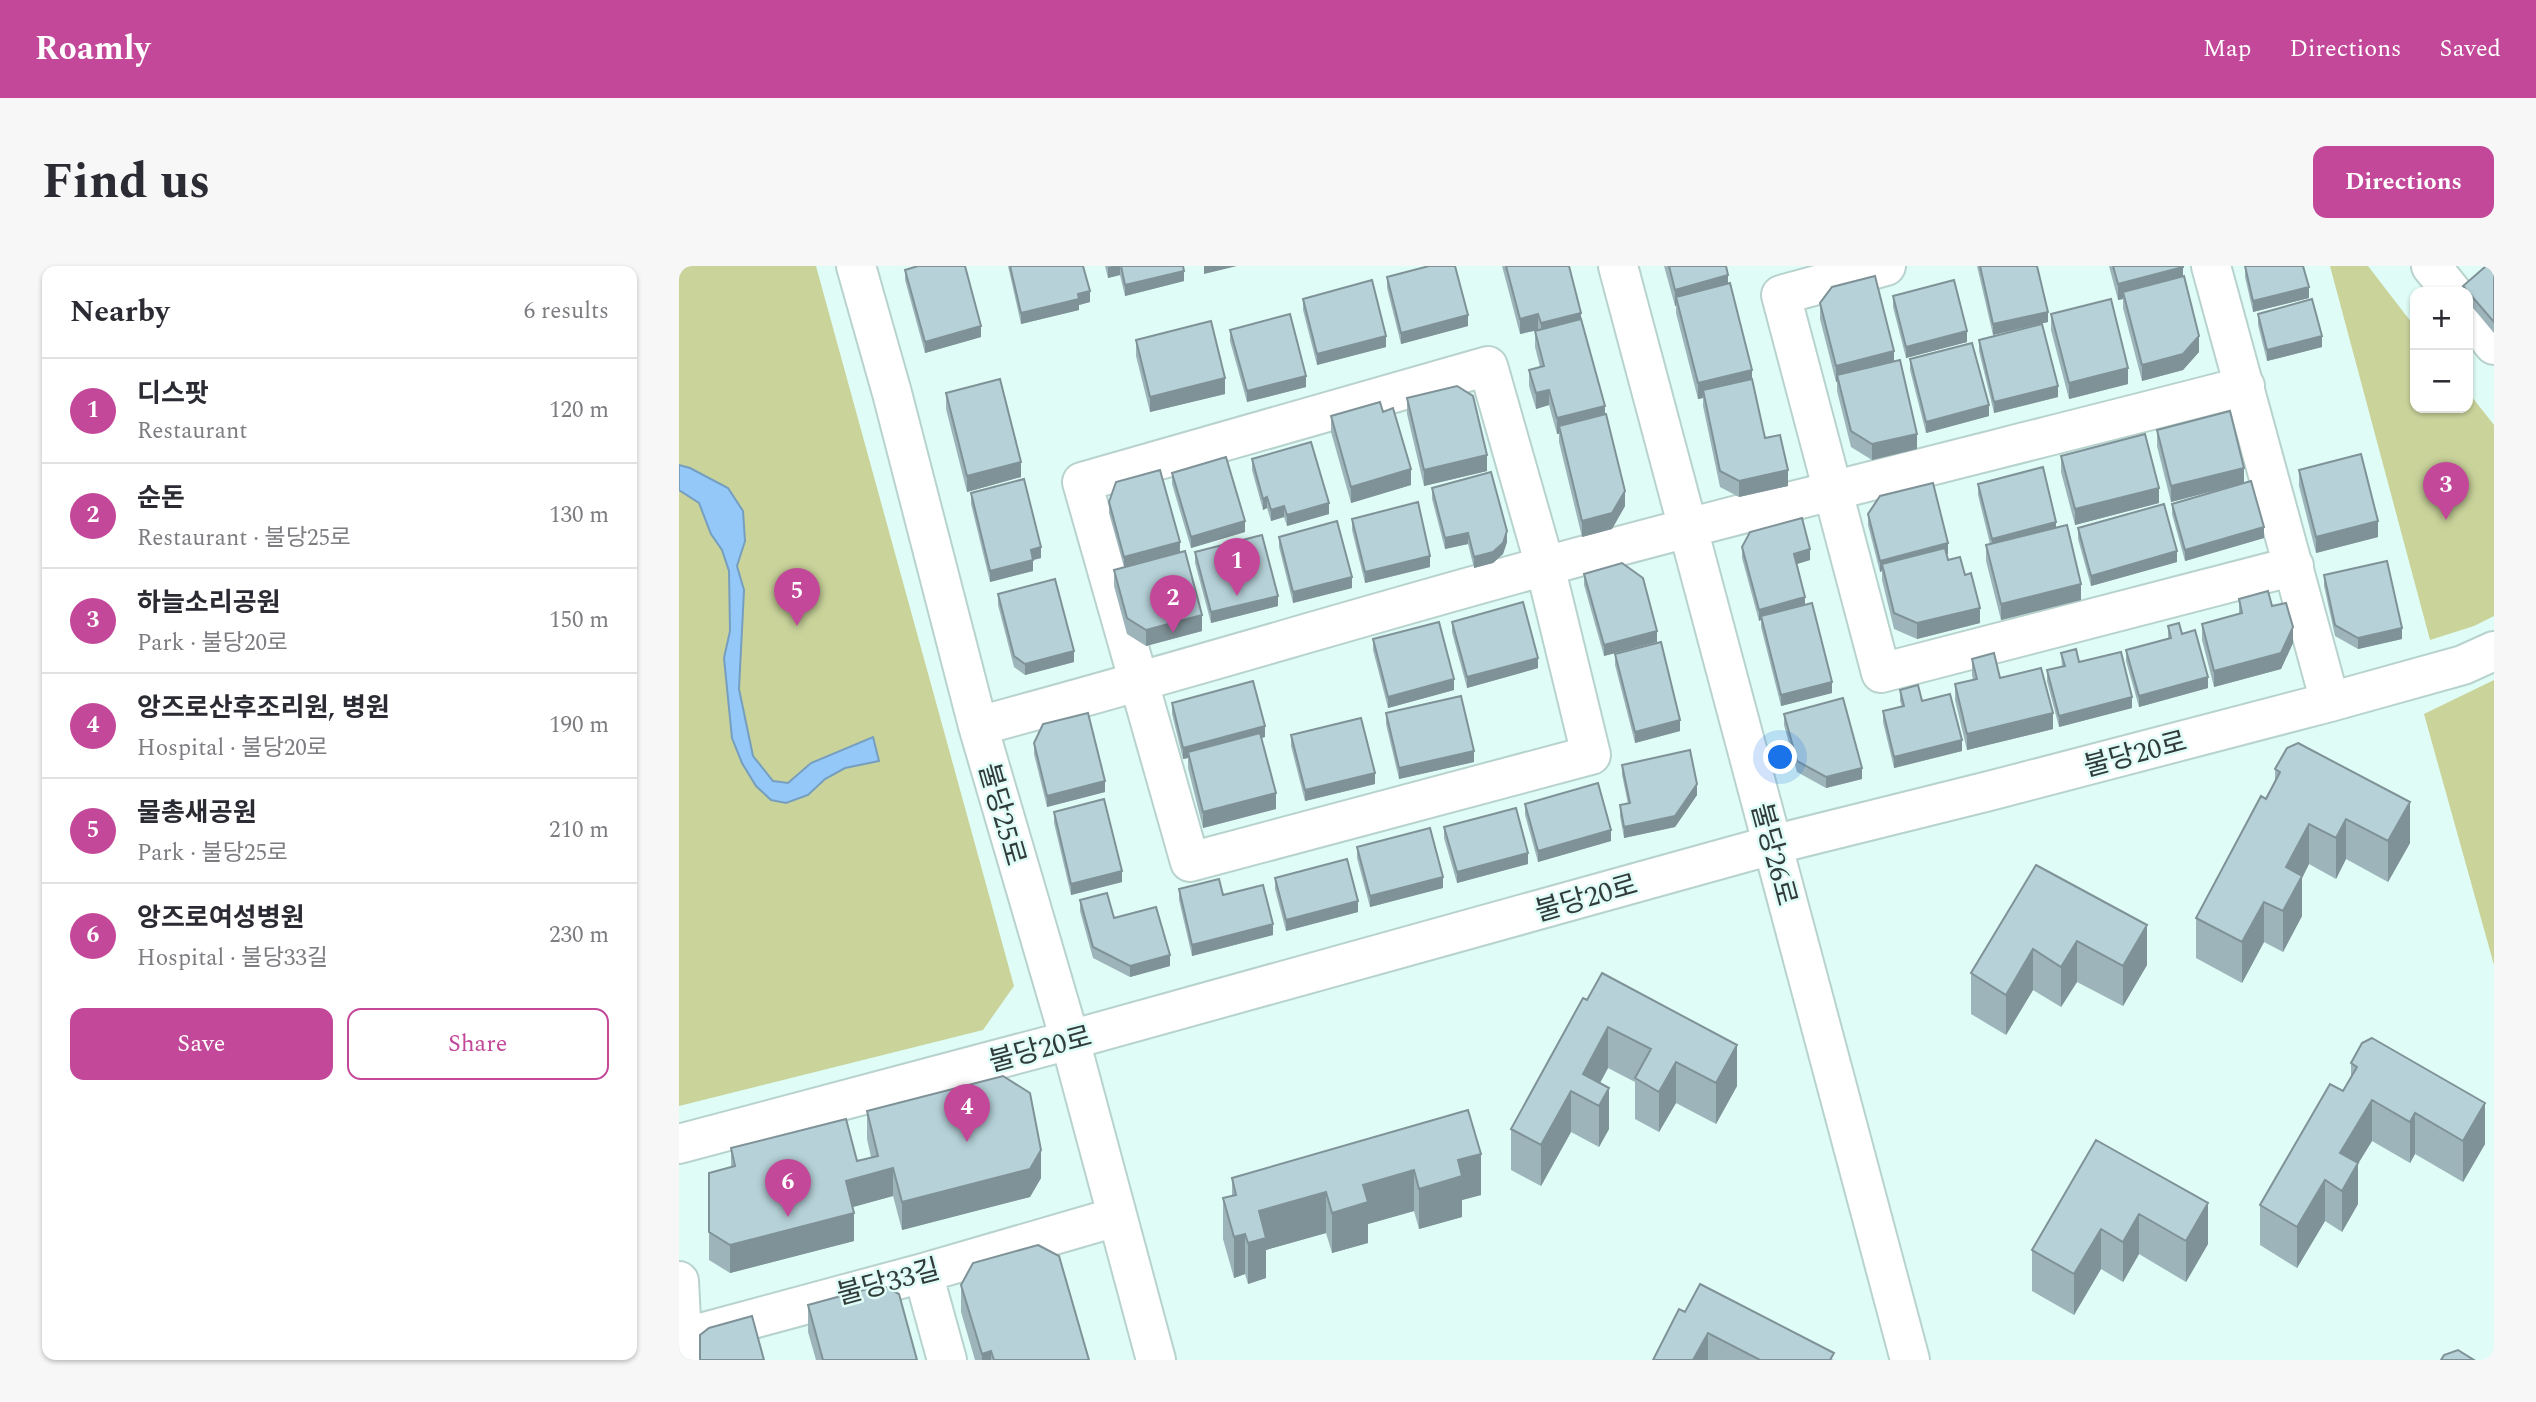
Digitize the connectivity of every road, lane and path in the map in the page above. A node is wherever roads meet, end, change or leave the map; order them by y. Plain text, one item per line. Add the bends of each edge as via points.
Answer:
1 (856, 266) edge
2 (1618, 266) edge
3 (1886, 266) edge
4 (2211, 266) edge
5 (2473, 318) edge
6 (2494, 345) edge
7 (2245, 386) junction
8 (1833, 492) junction
9 (1689, 527) junction
10 (1545, 566) junction
11 (2294, 566) junction
12 (2494, 651) edge
13 (1139, 683) junction
14 (2330, 702) junction
15 (978, 726) junction
16 (1772, 845) junction
17 (1070, 1041) junction
18 (679, 1144) edge
19 (1116, 1217) junction
20 (923, 1273) junction
21 (679, 1281) edge
22 (682, 1349) edge
23 (947, 1360) edge
24 (1156, 1360) edge
25 (1910, 1360) edge

1 - 15 street, 불당25로
2 - 9 street, 불당26로
3 - 8 street via 1781,295
4 - 7 street
5 - 6 street
7 - 8 street
7 - 11 street
8 - 9 street
8 - 11 street via 1881,673
9 - 10 street
9 - 16 street, 불당26로
10 - 13 street
10 - 13 street via 1591,755 1190,862
10 - 13 street via 1488,366 1082,482
11 - 14 street
12 - 14 street, 불당20로 via 2463,665
13 - 15 street
14 - 16 street, 불당20로
15 - 17 street, 불당25로
16 - 17 street, 불당20로
16 - 25 street, 불당26로
17 - 18 street, 불당20로
17 - 19 street, 불당25로
19 - 20 street, 불당33길
19 - 24 street, 불당25로
20 - 22 street, 불당33길
20 - 23 street
21 - 22 street

